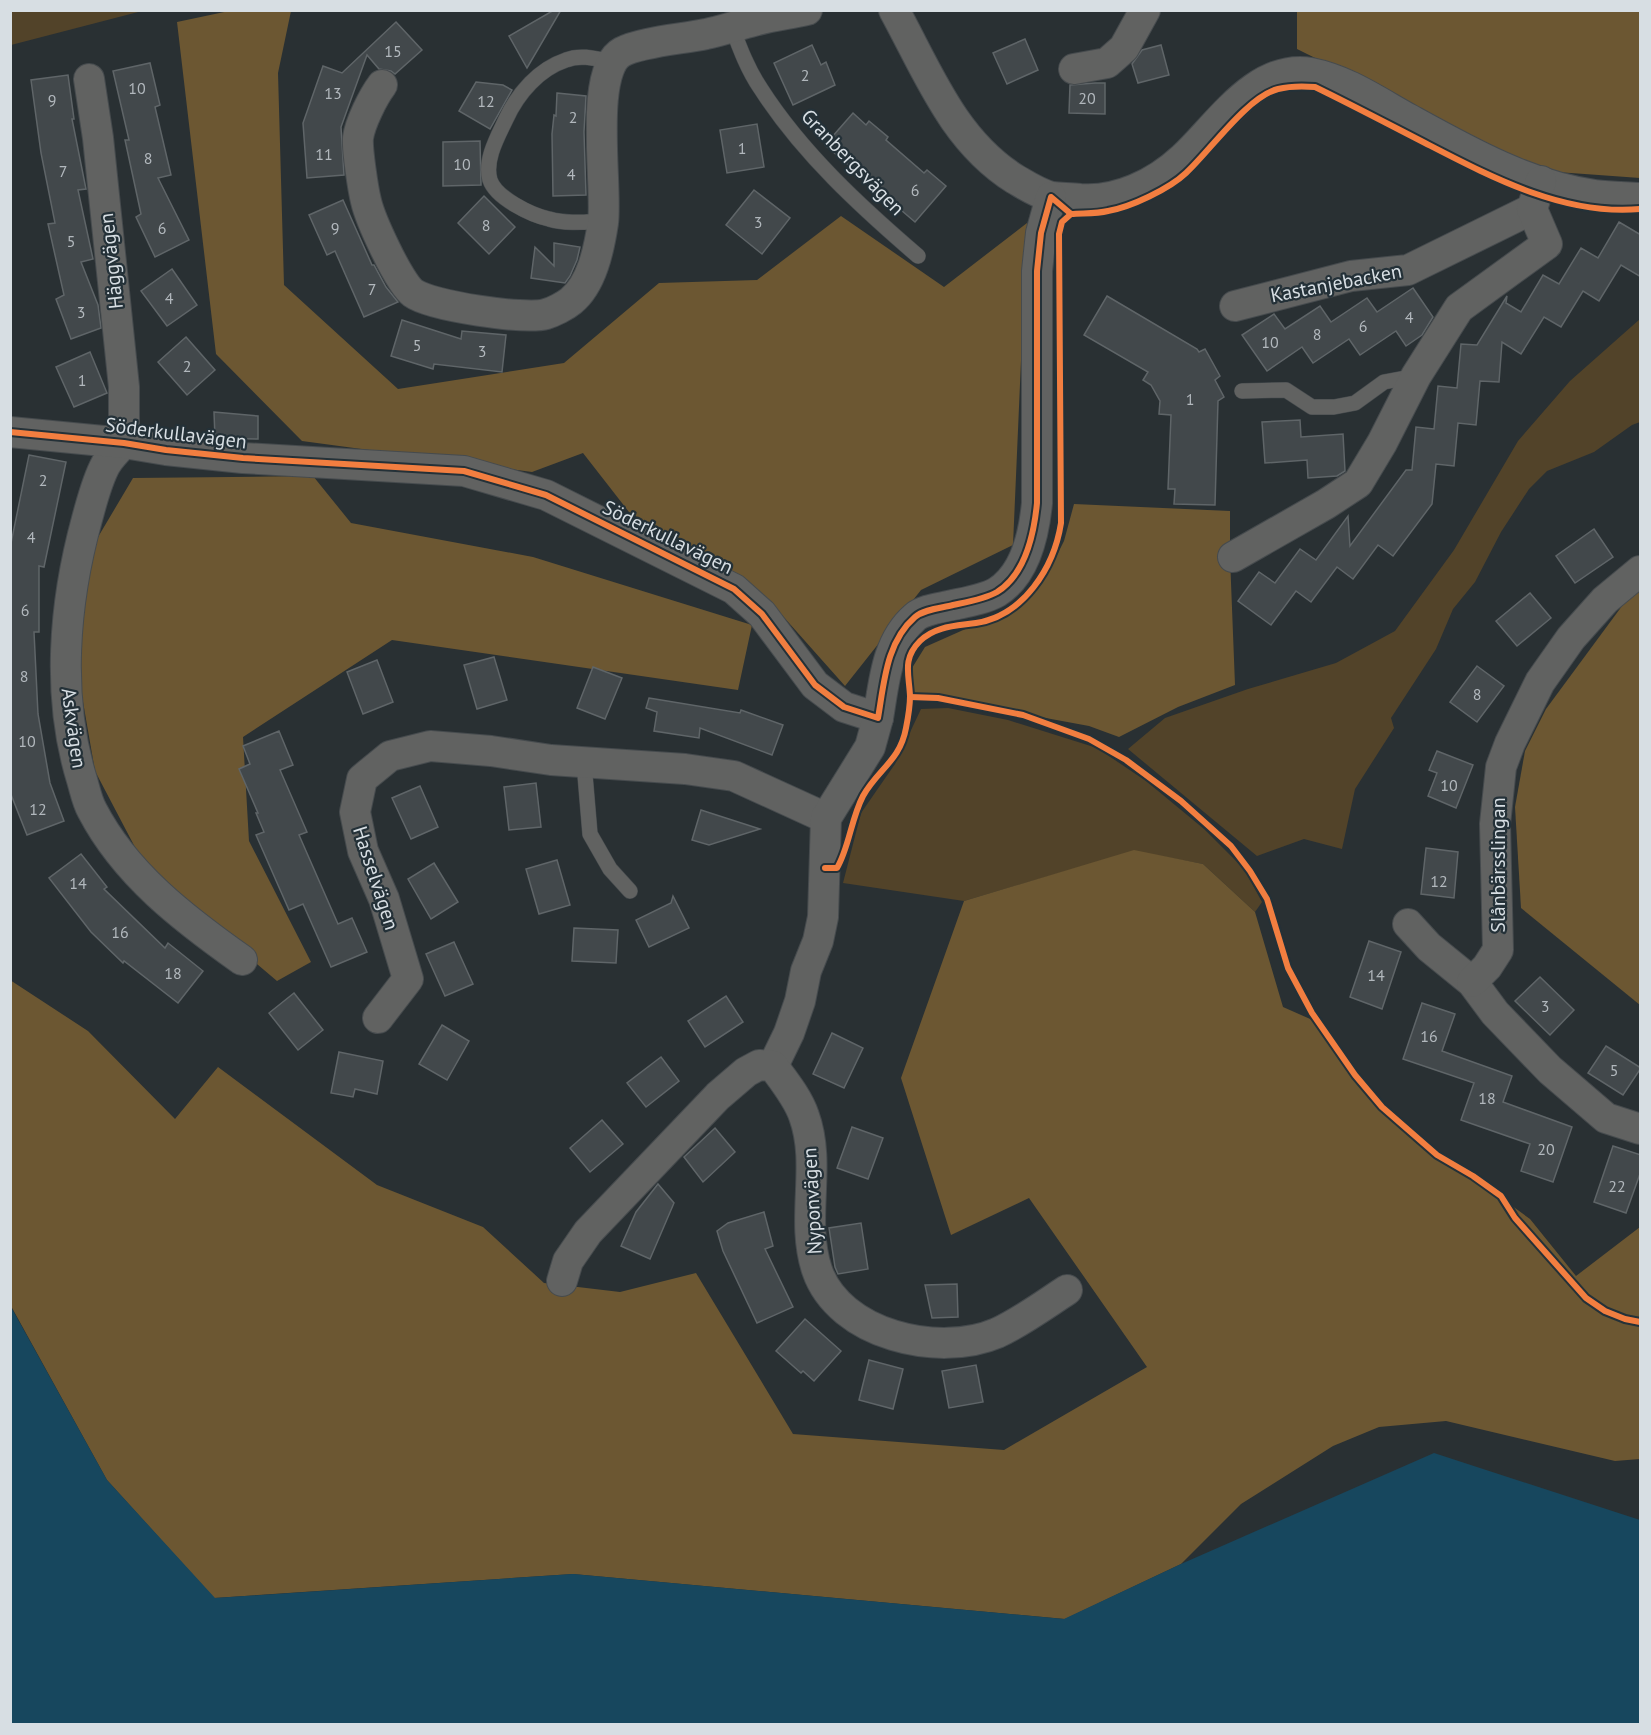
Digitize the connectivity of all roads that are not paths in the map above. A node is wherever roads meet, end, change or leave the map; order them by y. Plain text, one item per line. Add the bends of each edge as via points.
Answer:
1 (807, 10) edge
2 (894, 10) edge
3 (1145, 10) edge
4 (732, 27) junction
5 (611, 62) junction
6 (1074, 69) dead end
7 (89, 79) dead end
8 (382, 85) dead end
9 (1537, 195) junction
10 (1051, 197) junction
11 (1641, 198) edge
12 (603, 221) junction
13 (918, 256) dead end
14 (1235, 306) dead end
15 (1416, 376) junction
16 (1242, 391) dead end
17 (10, 432) edge
18 (124, 443) junction
19 (1233, 557) dead end
20 (1641, 571) edge
21 (878, 718) junction
22 (584, 763) junction
23 (826, 819) junction
24 (630, 891) dead end
25 (1407, 924) dead end
26 (242, 960) dead end
27 (1472, 982) junction
28 (378, 1018) dead end
29 (773, 1066) junction
30 (1641, 1129) edge
31 (562, 1281) dead end
32 (1067, 1290) dead end

1 - 4 street
2 - 10 street via 943,104 978,149 1008,174
3 - 6 street via 1124,48 1107,63
4 - 5 street via 634,47 620,52
4 - 13 lane, Granbergsvägen via 761,89 809,153
5 - 12 street via 601,108
5 - 12 lane via 587,57 568,59 547,68 526,87 510,110 489,165 490,179 498,194 521,207 548,219 575,223
7 - 18 street, Häggvägen via 124,387
8 - 12 street via 372,98 358,138 366,202 383,244 413,293 473,309 546,314 571,301 587,280
9 - 10 street via 1511,170 1447,140 1339,80 1308,72 1284,74 1261,84 1235,103 1182,159 1129,193 1098,200
9 - 11 street
9 - 14 street, Kastanjebacken via 1408,270 1351,276
9 - 15 street via 1547,244 1458,308
10 - 21 street via 1041,233 1037,271 1037,503 1026,556 1013,578 997,592 916,616 891,652
15 - 16 lane via 1384,382 1355,403 1334,407 1312,407 1286,390
15 - 19 street via 1358,483
17 - 18 street, Söderkullavägen
18 - 21 street, Söderkullavägen via 243,458 464,471 546,495 734,589 762,614 815,685 844,707
18 - 26 street, Askvägen via 107,463 94,493 73,583 67,629 67,679 69,722 78,766 91,809 122,857 197,929
20 - 27 street, Slånbärsslingan via 1605,600 1571,638 1540,682 1510,742 1501,767 1495,824 1498,950
21 - 23 street via 870,747
22 - 23 street, Hasselvägen via 734,776
22 - 24 lane via 591,834 610,869
22 - 28 street, Hasselvägen via 430,746 390,756 362,779 355,812 363,851 384,899 408,979
23 - 29 street via 823,917 818,941 789,1033
25 - 27 street
27 - 30 street via 1495,1013 1550,1070 1598,1112
29 - 31 street via 759,1065 746,1071 718,1096 588,1232 568,1261
29 - 32 street, Nyponvägen via 804,1115 809,1137 813,1158 810,1243 817,1271 829,1293 848,1313 875,1329 903,1337 940,1343 970,1340 996,1333

